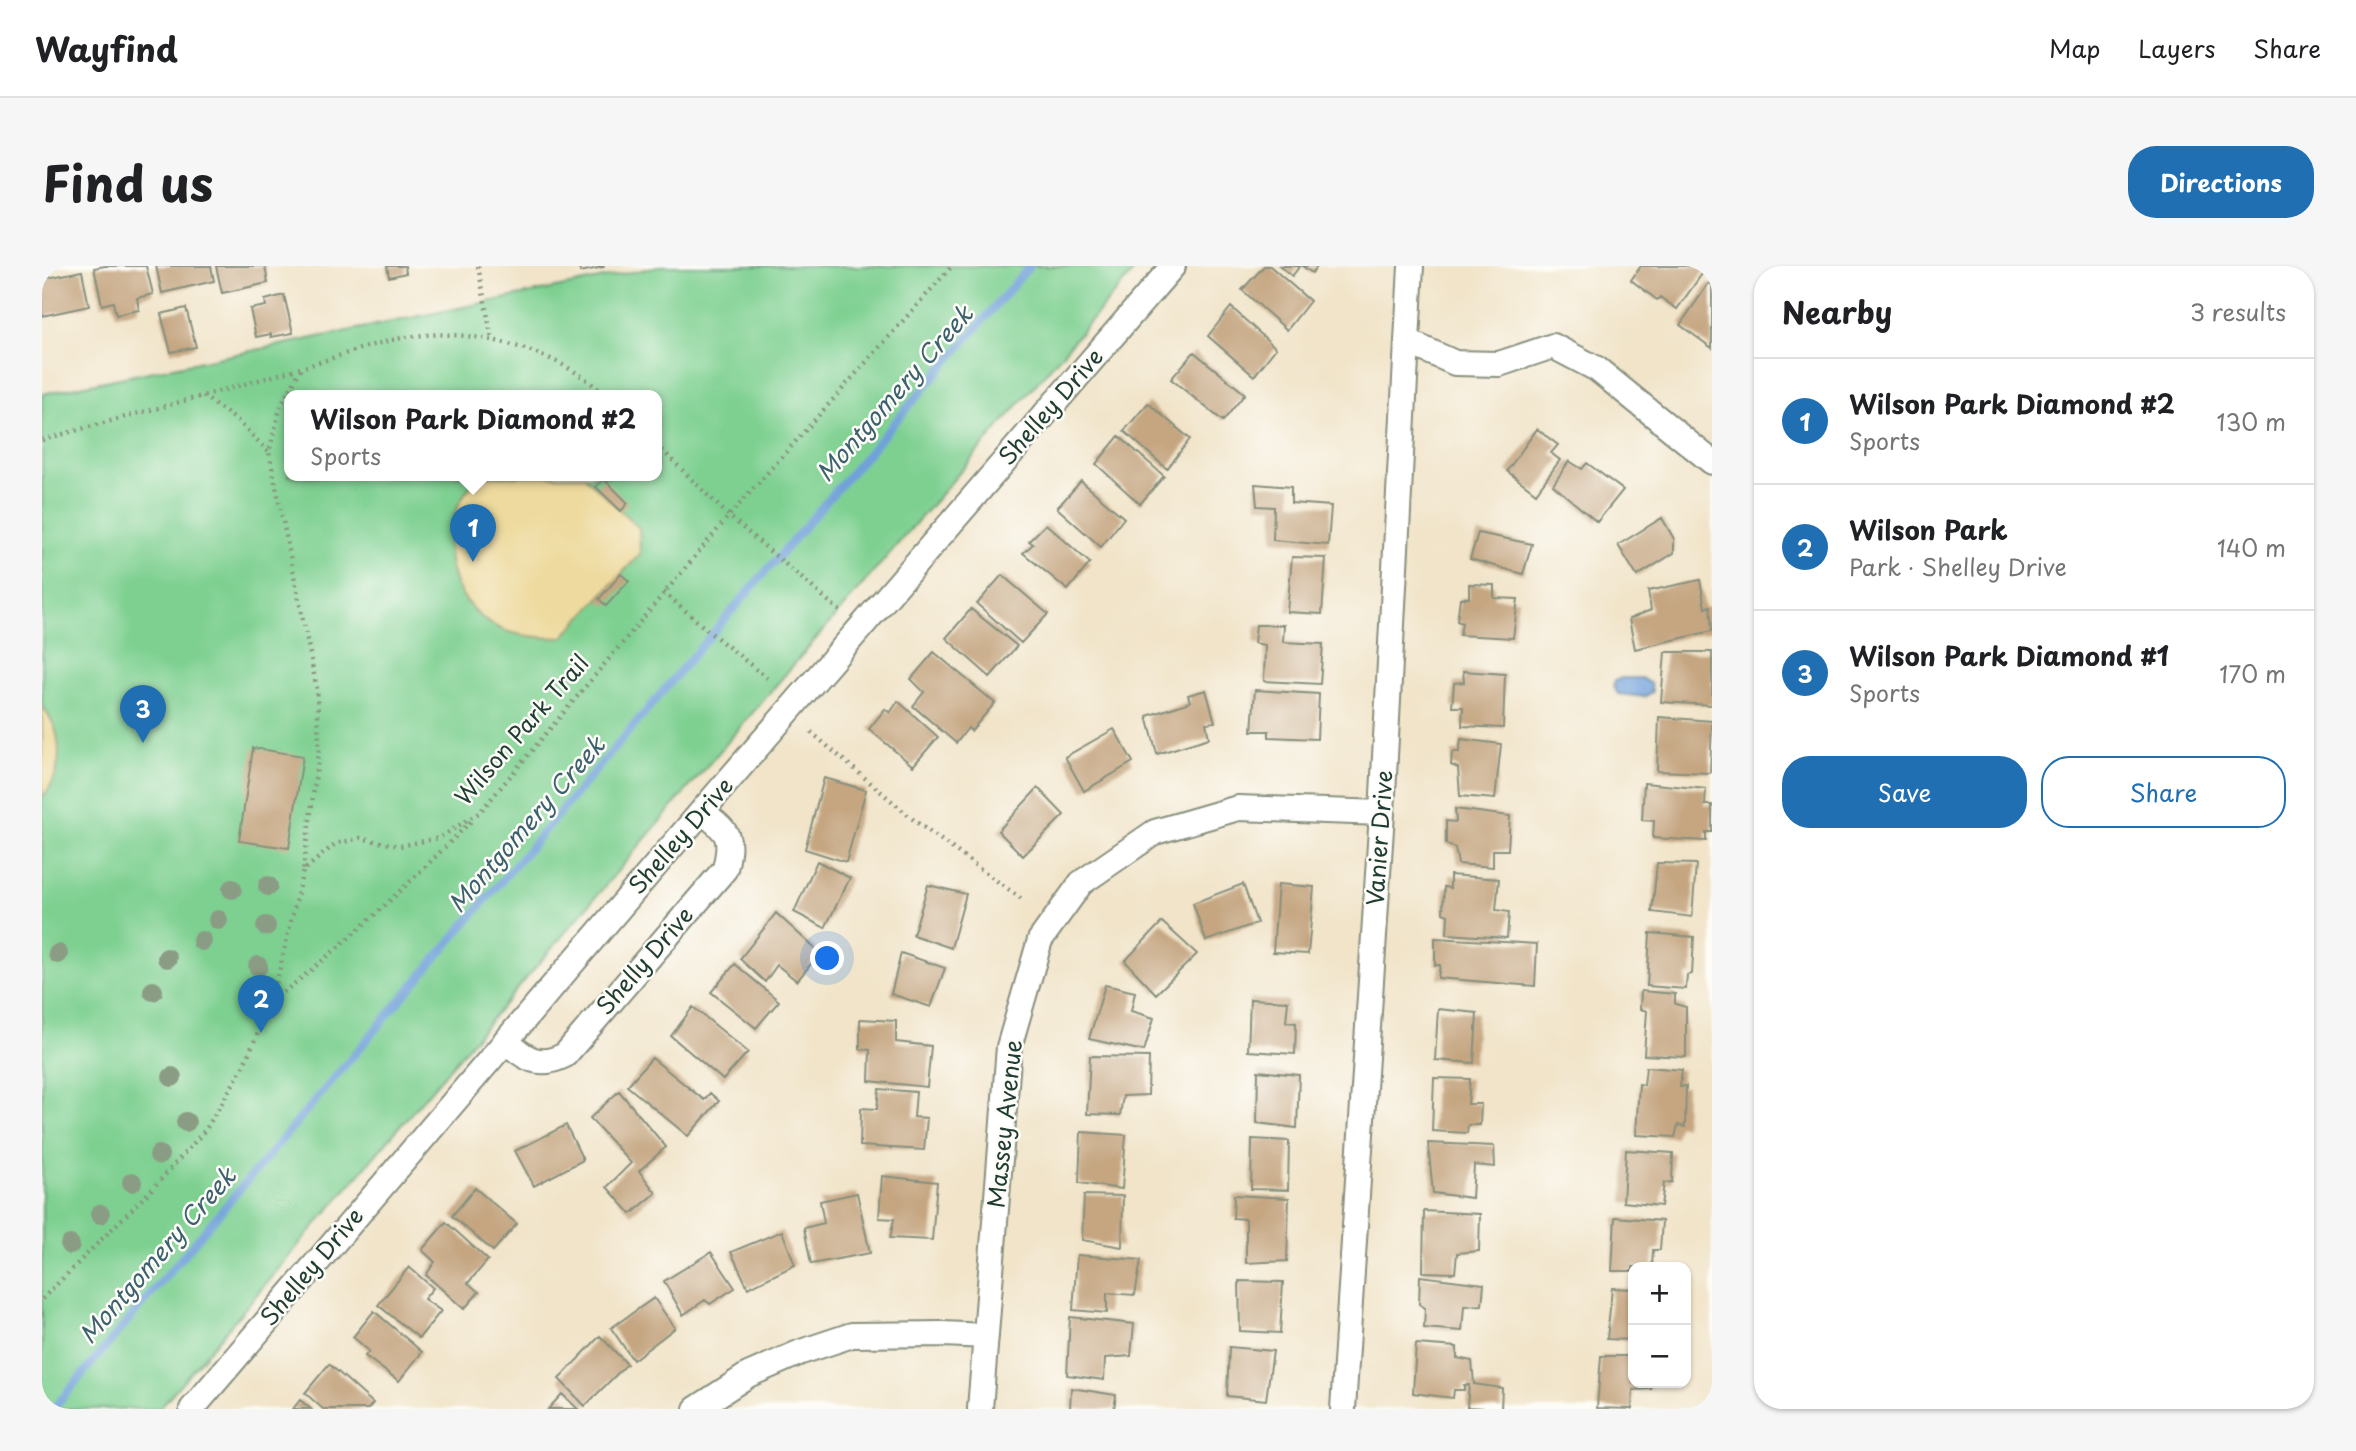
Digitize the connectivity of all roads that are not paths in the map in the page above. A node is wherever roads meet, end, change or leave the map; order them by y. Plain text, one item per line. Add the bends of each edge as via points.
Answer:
1 (1173, 266) edge
2 (1411, 266) edge
3 (1408, 342) junction
4 (1712, 461) edge
5 (702, 811) junction
6 (1382, 813) junction
7 (505, 1041) junction
8 (986, 1336) junction
9 (192, 1409) edge
10 (696, 1409) edge
11 (980, 1409) edge
12 (1343, 1409) edge

1 - 5 street, Shelley Drive
2 - 3 street, Vanier Drive
3 - 4 street via 1455,363 1499,364 1553,346 1597,369
3 - 6 street, Vanier Drive
5 - 7 street, Shelley Drive
5 - 7 street, Shelly Drive via 722,828 730,845 725,869 565,1055 537,1062
6 - 8 street, Massey Avenue via 1238,808 1154,832 1081,883 1040,940 1009,1047
6 - 12 street, Vanier Drive
7 - 9 street, Shelley Drive
8 - 10 street via 852,1335 748,1375
8 - 11 street, Massey Avenue

